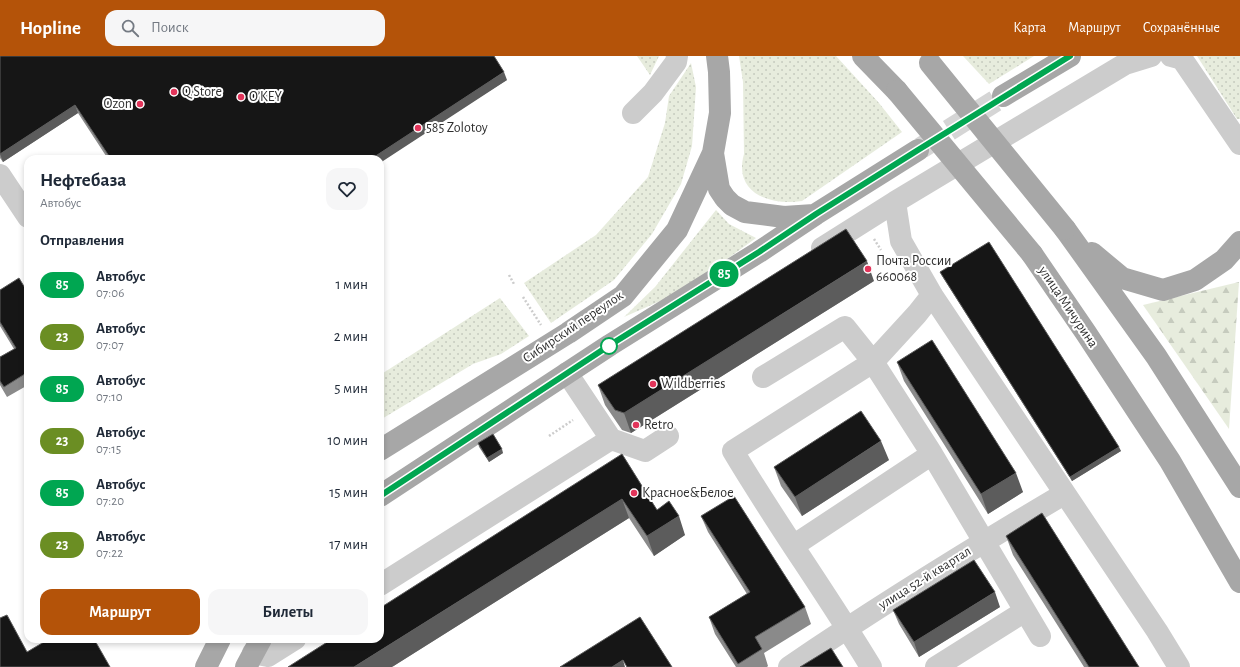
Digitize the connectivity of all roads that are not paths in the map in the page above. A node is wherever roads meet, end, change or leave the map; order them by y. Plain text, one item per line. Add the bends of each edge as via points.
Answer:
1 (676, 56) edge
2 (717, 56) edge
3 (863, 56) edge
4 (1070, 56) edge
5 (1151, 56) edge
6 (1171, 56) edge
7 (927, 60) edge
8 (1004, 96) tunnel mouth
9 (633, 113) dead end
10 (1240, 144) edge
11 (918, 150) tunnel mouth
12 (713, 153) junction
13 (0, 175) edge
14 (895, 202) junction
15 (24, 211) edge
16 (816, 214) junction
17 (1065, 229) junction
18 (1240, 242) edge
19 (802, 261) edge
20 (932, 295) junction
21 (873, 362) junction
22 (567, 373) junction
23 (763, 377) dead end
24 (668, 436) dead end
25 (611, 439) junction
26 (384, 448) edge
27 (932, 454) junction
28 (1240, 487) edge
29 (384, 493) edge
30 (1064, 494) junction
31 (984, 541) junction
32 (794, 546) junction
33 (384, 582) edge
34 (1240, 582) edge
35 (1025, 612) junction
36 (847, 627) junction
37 (1040, 636) dead end
38 (218, 643) edge
39 (289, 643) edge
40 (254, 653) edge
41 (206, 667) edge
42 (789, 667) edge
43 (871, 667) edge
44 (936, 667) edge
45 (1179, 667) edge

1 - 9 street via 676,62 654,93
2 - 12 main road via 720,113
3 - 34 main road, улица Мичурина, bridge via 897,91 1032,254 1170,461
4 - 8 main road
5 - 14 street via 1125,64
6 - 10 street via 1182,59
7 - 17 main road, bridge
11 - 16 main road
12 - 16 main road via 719,189 732,205 745,212 784,218
12 - 26 main road, Сибирский переулок via 677,230 623,296
13 - 15 street
14 - 19 street
14 - 20 street via 901,241
16 - 22 main road
17 - 18 main road via 1122,278 1163,290 1195,280 1224,260
17 - 28 main road via 1156,356
20 - 21 street
20 - 30 street
21 - 23 street via 845,327
21 - 27 street
21 - 32 street via 733,451
22 - 25 street
22 - 29 main road
24 - 25 street via 645,451
25 - 33 street
27 - 31 street
27 - 32 street
30 - 31 street, улица 52-й квартал
30 - 45 street
31 - 35 street
31 - 36 street, улица 52-й квартал
32 - 36 street
35 - 37 street
35 - 44 street
36 - 42 street, улица 52-й квартал
36 - 43 street
38 - 41 main road
39 - 40 street via 268,656

